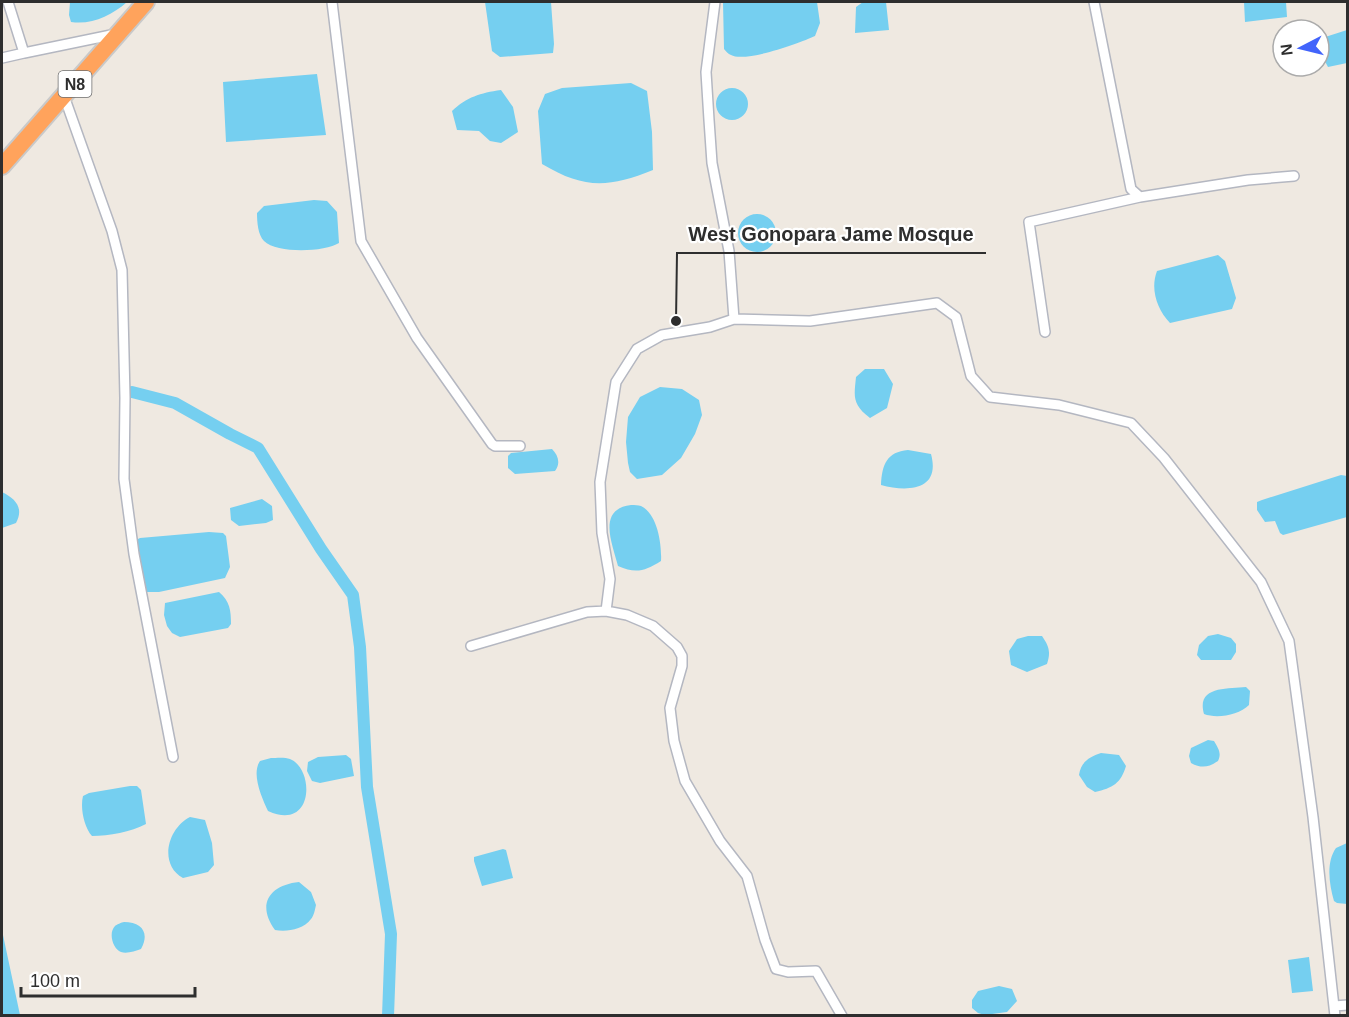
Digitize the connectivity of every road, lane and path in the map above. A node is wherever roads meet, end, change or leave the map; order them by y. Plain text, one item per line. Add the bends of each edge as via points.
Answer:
1 (8, 2) edge
2 (146, 2) edge
3 (332, 2) edge
4 (715, 2) edge
5 (1094, 2) edge
6 (123, 29) junction
7 (24, 53) junction
8 (2, 58) edge
9 (64, 96) junction
10 (2, 166) edge
11 (1294, 176) dead end
12 (1140, 197) junction
13 (734, 319) junction
14 (1045, 332) dead end
15 (520, 446) dead end
16 (606, 611) junction
17 (471, 646) dead end
18 (173, 757) dead end
19 (1347, 1005) edge
20 (1334, 1011) edge
21 (842, 1016) edge

1 - 7 street
2 - 6 highway, N8
3 - 15 street via 361,241 417,338 492,444
4 - 13 street via 706,72 712,163 729,251
5 - 12 street via 1131,189
6 - 7 street via 120,33
6 - 9 highway, N8
7 - 8 street
9 - 10 highway, N8
9 - 18 street via 122,270 124,479 134,554
11 - 12 street
12 - 14 street via 1029,222
13 - 16 street via 662,335 637,349 616,382 600,482 602,534 610,579
13 - 20 street via 810,321 938,303 956,317 971,376 990,397 1059,405 1131,423 1164,458 1260,582 1289,641
16 - 17 street via 587,612
16 - 21 street via 653,626 677,647 682,666 670,708 685,781 720,841 747,876 776,969 816,971
19 - 20 street

